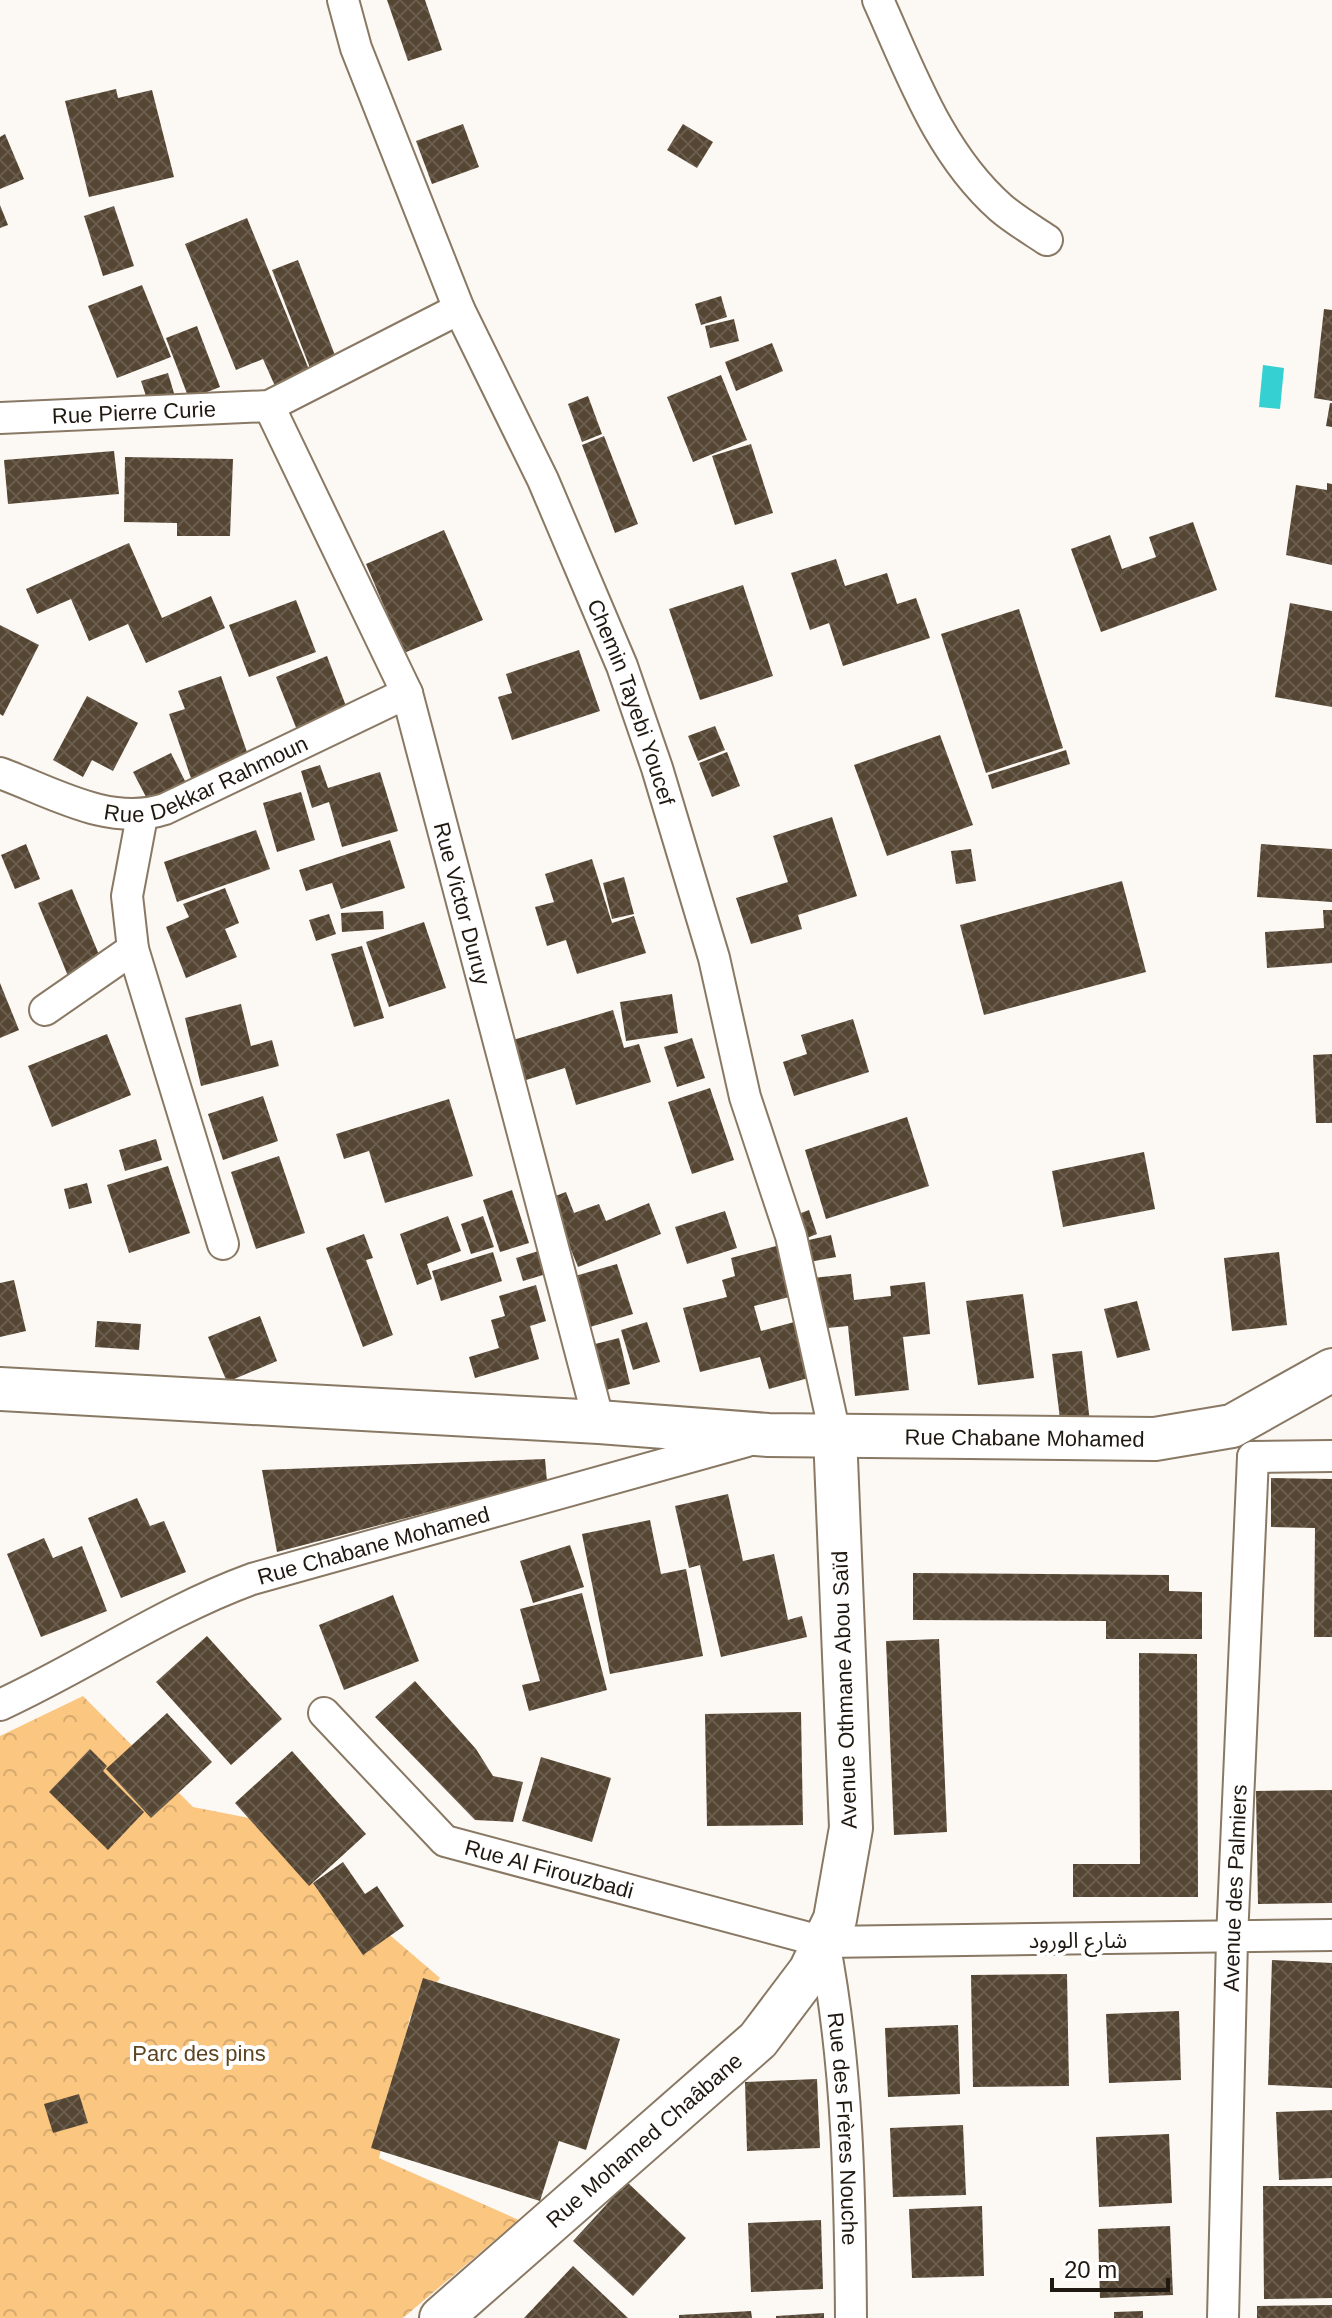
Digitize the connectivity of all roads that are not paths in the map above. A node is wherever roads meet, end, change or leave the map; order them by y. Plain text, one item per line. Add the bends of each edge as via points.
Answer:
1 (343, 0) edge
2 (878, 0) edge
3 (1047, 240) dead end
4 (459, 309) junction
5 (269, 406) junction
6 (0, 418) edge
7 (407, 693) junction
8 (0, 773) edge
9 (142, 816) junction
10 (133, 949) junction
11 (45, 1010) dead end
12 (223, 1244) dead end
13 (1332, 1370) edge
14 (0, 1389) edge
15 (599, 1422) junction
16 (835, 1434) junction
17 (768, 1435) junction
18 (1242, 1442) junction
19 (1332, 1456) edge
20 (0, 1705) edge
21 (324, 1713) dead end
22 (1332, 1935) edge
23 (1232, 1939) junction
24 (824, 1942) junction
25 (441, 2318) edge
26 (851, 2318) edge
27 (1223, 2318) edge

1 - 4 street, Chemin Tayebi Youcef via 356,48
2 - 3 street via 932,118 965,169 1001,208
4 - 5 street
4 - 16 street, Chemin Tayebi Youcef via 543,480 622,666 657,768 714,958 745,1097 791,1236
5 - 6 street, Rue Pierre Curie
5 - 7 street, Rue Victor Duruy
7 - 9 street, Rue Dekkar Rahmoun
7 - 15 street, Rue Victor Duruy
8 - 9 street, Rue Dekkar Rahmoun via 113,814
9 - 10 street via 127,896
10 - 11 street
10 - 12 street
13 - 18 main road, Rue Chabane Mohamed
14 - 15 main road, Rue Chabane Mohamed
15 - 17 main road, Rue Chabane Mohamed
16 - 17 main road, Rue Chabane Mohamed
16 - 18 main road, Rue Chabane Mohamed
16 - 24 main road, Avenue Othmane Abou Saïd via 851,1828 841,1896
17 - 20 street, Rue Chabane Mohamed via 252,1579 210,1594
18 - 19 street
18 - 23 street, Avenue des Palmiers
21 - 24 street, Rue Al Firouzbadi via 445,1841
22 - 23 street, شارع الورود
23 - 24 street, شارع الورود
23 - 27 street, Avenue des Palmiers
24 - 25 main road, Rue Mohamed Chaâbane via 810,1971 758,2040
24 - 26 street, Rue des Frères Nouche via 836,2004 849,2164

